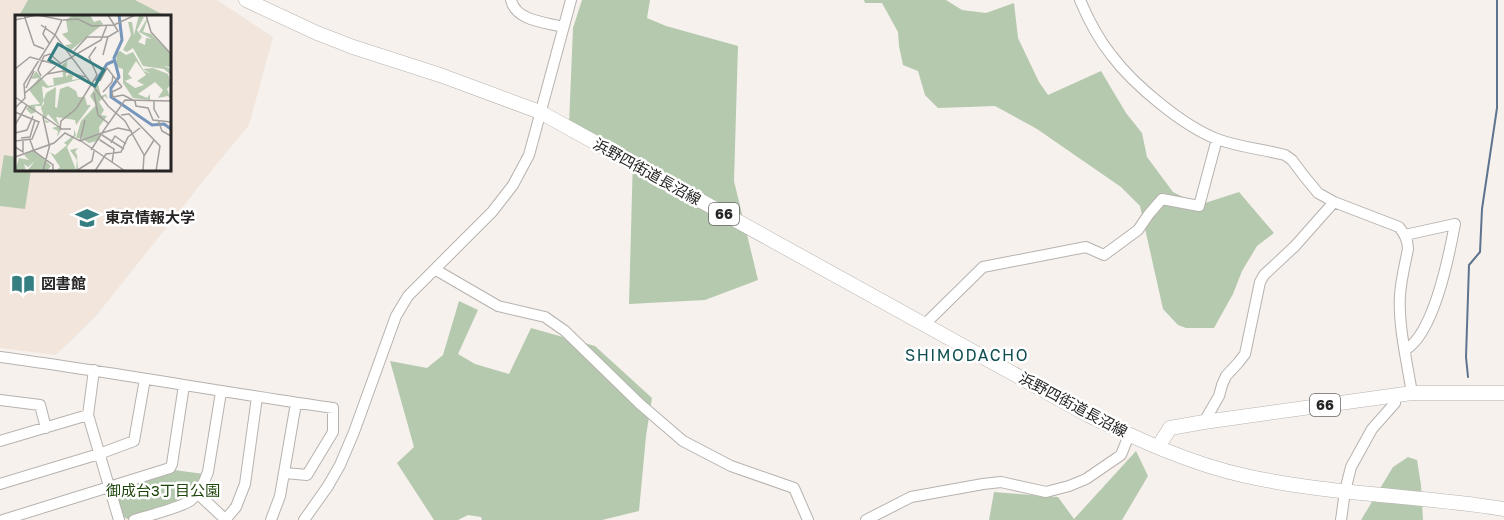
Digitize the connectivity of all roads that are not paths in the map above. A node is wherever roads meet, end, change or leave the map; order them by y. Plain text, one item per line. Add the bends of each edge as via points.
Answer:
1 (246, 0) edge
2 (510, 0) edge
3 (571, 0) edge
4 (1080, 0) edge
5 (562, 27) junction
6 (540, 112) junction
7 (1217, 139) junction
8 (1334, 202) junction
9 (1405, 235) junction
10 (436, 270) junction
11 (925, 324) junction
12 (1405, 350) junction
13 (0, 357) edge
14 (94, 370) junction
15 (144, 379) junction
16 (184, 385) junction
17 (221, 392) junction
18 (1412, 393) junction
19 (1504, 393) edge
20 (1396, 395) junction
21 (257, 397) junction
22 (0, 400) edge
23 (296, 403) junction
24 (88, 415) junction
25 (1204, 422) junction
26 (46, 428) junction
27 (1129, 435) junction
28 (0, 441) edge
29 (1158, 447) junction
30 (99, 454) junction
31 (285, 473) junction
32 (0, 484) edge
33 (109, 487) junction
34 (1345, 491) junction
35 (197, 494) junction
36 (1504, 509) edge
37 (3, 520) edge
38 (119, 520) edge
39 (134, 520) edge
40 (225, 520) edge
41 (271, 520) edge
42 (304, 520) edge
43 (808, 520) edge
44 (866, 520) edge
45 (1341, 520) edge

1 - 6 main road, 浜野四街道長沼線 / 66 via 353,47
2 - 5 street via 516,12
3 - 5 street
4 - 7 street via 1120,67 1168,110
5 - 6 street
6 - 10 street via 529,155 513,186
6 - 11 main road, 浜野四街道長沼線 / 66
7 - 8 street via 1285,154 1318,193
7 - 11 street via 1199,206 1162,199 1138,230 1104,255 1086,248 983,267
8 - 9 street via 1399,227
8 - 25 street via 1264,275 1245,354 1226,376
9 - 12 street via 1408,249 1400,293
9 - 12 street via 1455,224 1434,304 1418,339
10 - 42 street via 408,296 396,316 340,465
10 - 43 street via 498,306 545,317 559,326 683,441 731,466 794,488
11 - 27 main road, 浜野四街道長沼線 / 66
12 - 18 street
13 - 14 street
14 - 15 street
14 - 24 street
15 - 16 street
15 - 30 street via 135,441
16 - 17 street
16 - 33 street via 170,468
17 - 21 street
17 - 35 street via 208,472
18 - 19 main road, 66
18 - 20 main road, 66
20 - 25 main road, 66
20 - 34 street via 1395,403 1372,429 1357,455
21 - 23 street
21 - 40 street via 245,484 236,507
22 - 26 street via 40,405
23 - 31 street
23 - 31 street via 333,408 333,432 307,475
24 - 26 street
24 - 30 street
25 - 29 main road, 66 via 1170,428
26 - 28 street
27 - 29 main road, 浜野四街道長沼線 / 66
27 - 44 street via 1121,455 1069,486 1047,492 1001,482 984,483 910,497
29 - 34 main road, 浜野四街道長沼線 / 66 via 1245,476
30 - 32 street
30 - 33 street
31 - 41 street
33 - 37 street
33 - 38 street
34 - 36 main road, 浜野四街道長沼線
34 - 45 street
35 - 39 street via 181,505
35 - 40 street

